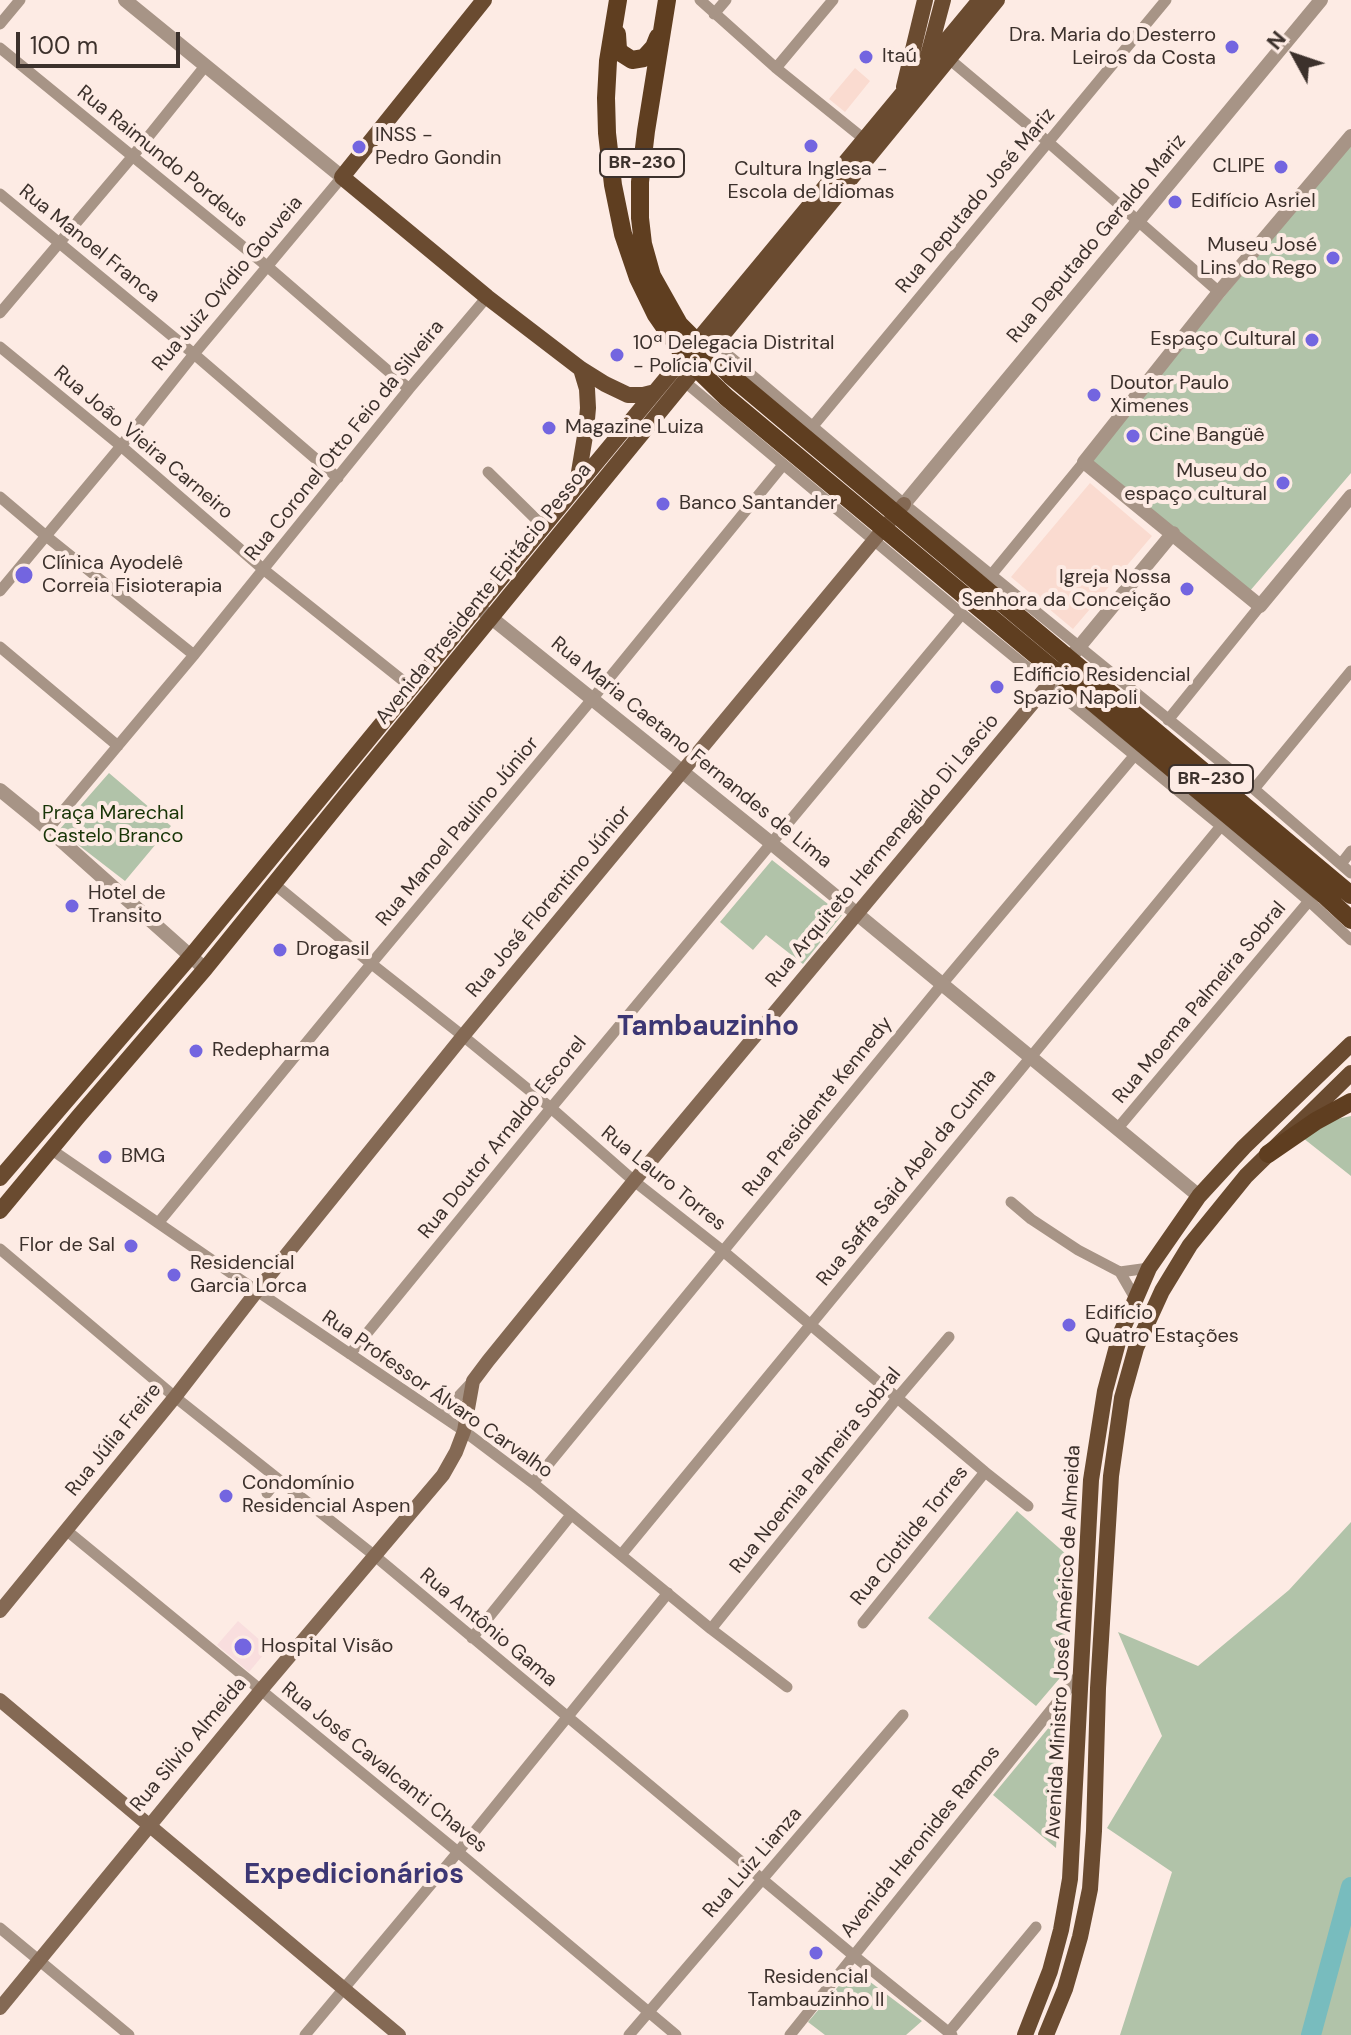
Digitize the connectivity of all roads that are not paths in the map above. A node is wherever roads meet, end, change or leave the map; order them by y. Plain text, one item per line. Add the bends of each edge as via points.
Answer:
1 (20, 0) edge
2 (125, 0) edge
3 (484, 0) edge
4 (667, 0) edge
5 (700, 0) edge
6 (726, 0) edge
7 (833, 0) edge
8 (925, 0) edge
9 (943, 0) edge
10 (980, 0) edge
11 (997, 0) edge
12 (1166, 0) edge
13 (1321, 0) edge
14 (618, 2) edge
15 (714, 14) junction
16 (664, 21) junction
17 (0, 24) edge
18 (0, 48) edge
19 (948, 58) junction
20 (926, 64) junction
21 (206, 65) junction
22 (776, 68) junction
23 (924, 87) junction
24 (903, 93) junction
25 (1351, 136) edge
26 (864, 139) junction
27 (1048, 142) junction
28 (132, 157) junction
29 (342, 177) junction
30 (0, 194) edge
31 (1138, 221) junction
32 (59, 243) junction
33 (268, 267) junction
34 (1219, 292) junction
35 (487, 297) junction
36 (0, 313) edge
37 (711, 341) junction
38 (0, 347) edge
39 (194, 354) junction
40 (581, 369) junction
41 (679, 376) junction
42 (409, 389) junction
43 (655, 392) junction
44 (813, 426) junction
45 (121, 446) junction
46 (1084, 462) junction
47 (783, 465) junction
48 (488, 472) dead end
49 (338, 478) junction
50 (577, 486) junction
51 (1351, 496) edge
52 (0, 497) edge
53 (904, 504) junction
54 (544, 527) junction
55 (1173, 533) junction
56 (46, 536) junction
57 (874, 542) junction
58 (263, 569) junction
59 (992, 574) junction
60 (0, 591) edge
61 (1260, 606) junction
62 (484, 612) junction
63 (962, 614) junction
64 (0, 647) edge
65 (1079, 647) junction
66 (194, 655) junction
67 (1351, 671) edge
68 (1048, 685) junction
69 (411, 687) junction
70 (593, 698) junction
71 (1168, 720) junction
72 (118, 746) junction
73 (1134, 756) junction
74 (683, 772) junction
75 (1254, 789) junction
76 (0, 790) edge
77 (1221, 826) junction
78 (48, 829) junction
79 (771, 843) junction
80 (1351, 851) edge
81 (1341, 864) junction
82 (1351, 873) edge
83 (273, 883) junction
84 (1351, 895) edge
85 (1309, 901) junction
86 (857, 913) junction
87 (1351, 920) edge
88 (1351, 940) edge
89 (190, 957) junction
90 (371, 964) junction
91 (205, 969) junction
92 (943, 983) junction
93 (463, 1036) junction
94 (1351, 1044) edge
95 (1030, 1056) junction
96 (1351, 1073) edge
97 (1351, 1102) edge
98 (551, 1108) junction
99 (1118, 1128) junction
100 (52, 1150) junction
101 (1268, 1154) junction
102 (0, 1178) edge
103 (634, 1181) junction
104 (1199, 1196) junction
105 (1011, 1202) dead end
106 (0, 1211) edge
107 (159, 1222) junction
108 (0, 1249) edge
109 (723, 1251) junction
110 (1149, 1268) junction
111 (1120, 1272) junction
112 (257, 1291) junction
113 (1135, 1298) junction
114 (810, 1325) junction
115 (949, 1337) dead end
116 (350, 1354) junction
117 (473, 1381) junction
118 (175, 1397) junction
119 (898, 1397) junction
120 (441, 1415) junction
121 (464, 1431) junction
122 (985, 1472) junction
123 (278, 1479) junction
124 (533, 1483) junction
125 (267, 1493) dead end
126 (1028, 1506) dead end
127 (571, 1515) junction
128 (66, 1530) junction
129 (621, 1555) junction
130 (375, 1556) junction
131 (668, 1593) junction
132 (0, 1611) edge
133 (863, 1623) dead end
134 (711, 1629) junction
135 (472, 1638) junction
136 (1081, 1672) junction
137 (787, 1687) dead end
138 (261, 1690) junction
139 (0, 1700) edge
140 (903, 1715) dead end
141 (568, 1718) junction
142 (149, 1825) junction
143 (458, 1852) junction
144 (762, 1880) junction
145 (1036, 1927) dead end
146 (0, 1928) edge
147 (853, 1955) junction
148 (40, 1960) junction
149 (343, 1989) junction
150 (0, 2008) edge
151 (649, 2012) junction
152 (950, 2034) edge
153 (129, 2035) edge
154 (305, 2035) edge
155 (399, 2035) edge
156 (629, 2035) edge
157 (676, 2035) edge
158 (790, 2035) edge
159 (1025, 2035) edge
160 (1046, 2035) edge

1 - 17 street
2 - 21 street
3 - 29 main road, Rua Juiz Ovídio Gouveia
4 - 16 highway, BR-230
5 - 15 street
6 - 15 street
7 - 22 street
8 - 24 main road
9 - 20 main road
10 - 20 main road, Avenida Presidente Epitácio Pessoa
11 - 19 main road, Avenida Presidente Epitácio Pessoa
12 - 27 street, Rua Deputado José Mariz
13 - 31 street, Rua Deputado Geraldo Mariz
14 - 16 highway via 618,49 632,60 649,53
14 - 87 highway, BR-230 via 606,98 613,185 638,278 685,357 726,397
15 - 22 street
16 - 84 highway, BR-230 via 646,131 640,218 652,276 679,324 730,375
18 - 28 street, Rua Raimundo Pordeus
19 - 23 main road, Avenida Presidente Epitácio Pessoa
19 - 27 street
20 - 23 main road
20 - 24 main road, Avenida Presidente Epitácio Pessoa
21 - 28 street
21 - 29 street
22 - 26 street
23 - 37 main road, Avenida Presidente Epitácio Pessoa
24 - 26 main road, Avenida Presidente Epitácio Pessoa
25 - 34 street
26 - 37 main road, Avenida Presidente Epitácio Pessoa
27 - 31 street
27 - 44 street, Rua Deputado José Mariz
28 - 32 street
28 - 33 street, Rua Raimundo Pordeus
29 - 33 street, Rua Juiz Ovídio Gouveia
29 - 35 main road
30 - 32 street, Rua Manoel Franca
31 - 34 street
31 - 53 street, Rua Deputado Geraldo Mariz
32 - 36 street
32 - 39 street, Rua Manoel Franca
33 - 39 street, Rua Juiz Ovídio Gouveia
33 - 42 street, Rua Raimundo Pordeus
34 - 46 street
35 - 40 main road
35 - 42 street, Rua Coronel Otto Feio da Silveira
37 - 41 main road, Avenida Presidente Epitácio Pessoa
37 - 44 street
38 - 45 street, Rua João Vieira Carneiro
39 - 45 street, Rua Juiz Ovídio Gouveia
39 - 49 street, Rua Manoel Franca
40 - 43 main road via 628,395
40 - 50 main road via 588,408
41 - 43 main road, Avenida Presidente Epitácio Pessoa
41 - 47 street
41 - 62 main road, Avenida Presidente Epitácio Pessoa
42 - 49 street, Rua Coronel Otto Feio da Silveira
43 - 50 main road, Avenida Presidente Epitácio Pessoa
44 - 53 street
45 - 56 street, Rua Juiz Ovídio Gouveia
45 - 58 street, Rua João Vieira Carneiro
46 - 55 street
46 - 59 street
47 - 57 street
47 - 70 street, Rua Manoel Paulino Júnior
48 - 54 street
49 - 58 street, Rua Coronel Otto Feio da Silveira
50 - 54 main road, Avenida Presidente Epitácio Pessoa
51 - 61 street
52 - 56 street
53 - 57 main road, Rua José Florentino Júnior
53 - 59 street
54 - 62 main road, Avenida Presidente Epitácio Pessoa
55 - 61 street
55 - 65 street, Rua Arquiteto Hermenegildo Di Lascio
56 - 60 street, Rua Juiz Ovídio Gouveia
56 - 66 street
57 - 63 street
57 - 74 main road, Rua José Florentino Júnior
58 - 66 street, Rua Coronel Otto Feio da Silveira
58 - 69 street, Rua João Vieira Carneiro
59 - 65 street
61 - 71 street
62 - 69 main road, Avenida Presidente Epitácio Pessoa
62 - 70 street, Rua Maria Caetano Fernandes de Lima
62 - 83 main road, Avenida Presidente Epitácio Pessoa
63 - 68 street
63 - 79 street, Rua Doutor Arnaldo Escorel
64 - 72 street
65 - 68 street, Rua Arquiteto Hermenegildo Di Lascio
65 - 71 street
66 - 72 street, Rua Coronel Otto Feio da Silveira
67 - 75 street
68 - 73 street
68 - 86 main road, Rua Arquiteto Hermenegildo Di Lascio
69 - 89 main road, Avenida Presidente Epitácio Pessoa
70 - 74 street, Rua Maria Caetano Fernandes de Lima
70 - 90 street, Rua Manoel Paulino Júnior
71 - 75 street
72 - 78 street, Rua Coronel Otto Feio da Silveira
73 - 77 street
73 - 92 street, Rua Presidente Kennedy
74 - 79 street, Rua Maria Caetano Fernandes de Lima
74 - 93 main road, Rua José Florentino Júnior
75 - 81 street
76 - 78 street
77 - 85 street
77 - 95 street, Rua Saffa Said Abel da Cunha
78 - 89 street
79 - 86 street, Rua Maria Caetano Fernandes de Lima
79 - 98 street, Rua Doutor Arnaldo Escorel
80 - 81 street
81 - 82 street
83 - 90 street, Rua Lauro Torres
83 - 91 main road, Avenida Presidente Epitácio Pessoa
85 - 88 street
85 - 99 street, Rua Moema Palmeira Sobral
86 - 92 street, Rua Maria Caetano Fernandes de Lima
86 - 103 main road, Rua Arquiteto Hermenegildo Di Lascio
89 - 91 street
89 - 102 main road, Avenida Presidente Epitácio Pessoa
90 - 93 street, Rua Lauro Torres
90 - 107 street, Rua Manoel Paulino Júnior
91 - 100 main road, Avenida Presidente Epitácio Pessoa
92 - 95 street, Rua Maria Caetano Fernandes de Lima
92 - 109 street, Rua Presidente Kennedy
93 - 98 street, Rua Lauro Torres
93 - 112 main road, Rua José Florentino Júnior
94 - 104 main road, Avenida Ministro José Américo de Almeida
95 - 99 street, Rua Maria Caetano Fernandes de Lima
95 - 114 street, Rua Saffa Said Abel da Cunha
96 - 101 main road, Avenida Ministro José Américo de Almeida
97 - 101 highway
98 - 103 street, Rua Lauro Torres
98 - 116 street, Rua Doutor Arnaldo Escorel
99 - 104 street, Rua Maria Caetano Fernandes de Lima
100 - 106 main road, Avenida Presidente Epitácio Pessoa
100 - 107 street, Rua Professor Álvaro Carvalho
101 - 160 main road, Avenida Ministro José Américo de Almeida via 1178,1264 1136,1348 1122,1398 1111,1476 1090,1889 1065,1989
103 - 109 street, Rua Lauro Torres
103 - 117 main road, Rua Arquiteto Hermenegildo Di Lascio
104 - 110 main road, Avenida Ministro José Américo de Almeida
105 - 111 street via 1078,1250
107 - 112 street, Rua Professor Álvaro Carvalho
108 - 118 street, Rua Antônio Gama
109 - 114 street, Rua Lauro Torres
109 - 124 street, Rua Presidente Kennedy
110 - 111 street
110 - 113 main road, Avenida Ministro José Américo de Almeida
111 - 113 street
112 - 116 street, Rua Professor Álvaro Carvalho
112 - 118 main road, Rua Júlia Freire
113 - 136 main road, Avenida Ministro José Américo de Almeida via 1120,1335 1097,1431
114 - 119 street, Rua Lauro Torres
114 - 129 street, Rua Saffa Said Abel da Cunha
115 - 119 street, Rua Noemia Palmeira Sobral
116 - 120 street, Rua Professor Álvaro Carvalho
117 - 120 street, Rua Arquiteto Hermenegildo Di Lascio
117 - 121 main road, Rua Arquiteto Hermenegildo Di Lascio
118 - 123 street, Rua Antônio Gama
118 - 128 main road, Rua Júlia Freire
119 - 122 street, Rua Lauro Torres
119 - 134 street, Rua Noemia Palmeira Sobral
120 - 121 street, Rua Professor Álvaro Carvalho
121 - 124 street, Rua Professor Álvaro Carvalho
121 - 130 main road, Rua Silvio Almeida via 443,1475
122 - 126 street, Rua Lauro Torres
122 - 133 street, Rua Clotilde Torres
123 - 125 street
123 - 130 street, Rua Antônio Gama
124 - 127 street, Rua Professor Álvaro Carvalho
127 - 129 street, Rua Professor Álvaro Carvalho
127 - 135 street
128 - 132 main road, Rua Júlia Freire
128 - 138 street, Rua José Cavalcanti Chaves
129 - 131 street, Rua Professor Álvaro Carvalho
130 - 135 street, Rua Antônio Gama
130 - 138 main road, Rua Silvio Almeida
131 - 134 street, Rua Professor Álvaro Carvalho
131 - 141 street
134 - 137 street, Rua Professor Álvaro Carvalho
135 - 141 street, Rua Antônio Gama
136 - 147 street, Avenida Heronides Ramos
136 - 159 main road, Avenida Ministro José Américo de Almeida via 1070,1879 1050,1971
138 - 142 main road, Rua Silvio Almeida
138 - 143 street, Rua José Cavalcanti Chaves
139 - 142 main road
140 - 144 street, Rua Luiz Lianza
141 - 143 street
141 - 144 street, Rua Antônio Gama
142 - 148 main road, Rua Silvio Almeida
142 - 149 main road
143 - 149 street
143 - 151 street, Rua José Cavalcanti Chaves
144 - 147 street, Rua Antônio Gama
144 - 151 street, Rua Luiz Lianza
145 - 152 street
146 - 148 street
147 - 152 street, Rua Antônio Gama
147 - 158 street, Avenida Heronides Ramos
148 - 150 main road, Rua Silvio Almeida
148 - 153 street
149 - 154 street
149 - 155 main road
151 - 156 street, Rua Luiz Lianza
151 - 157 street, Rua José Cavalcanti Chaves

